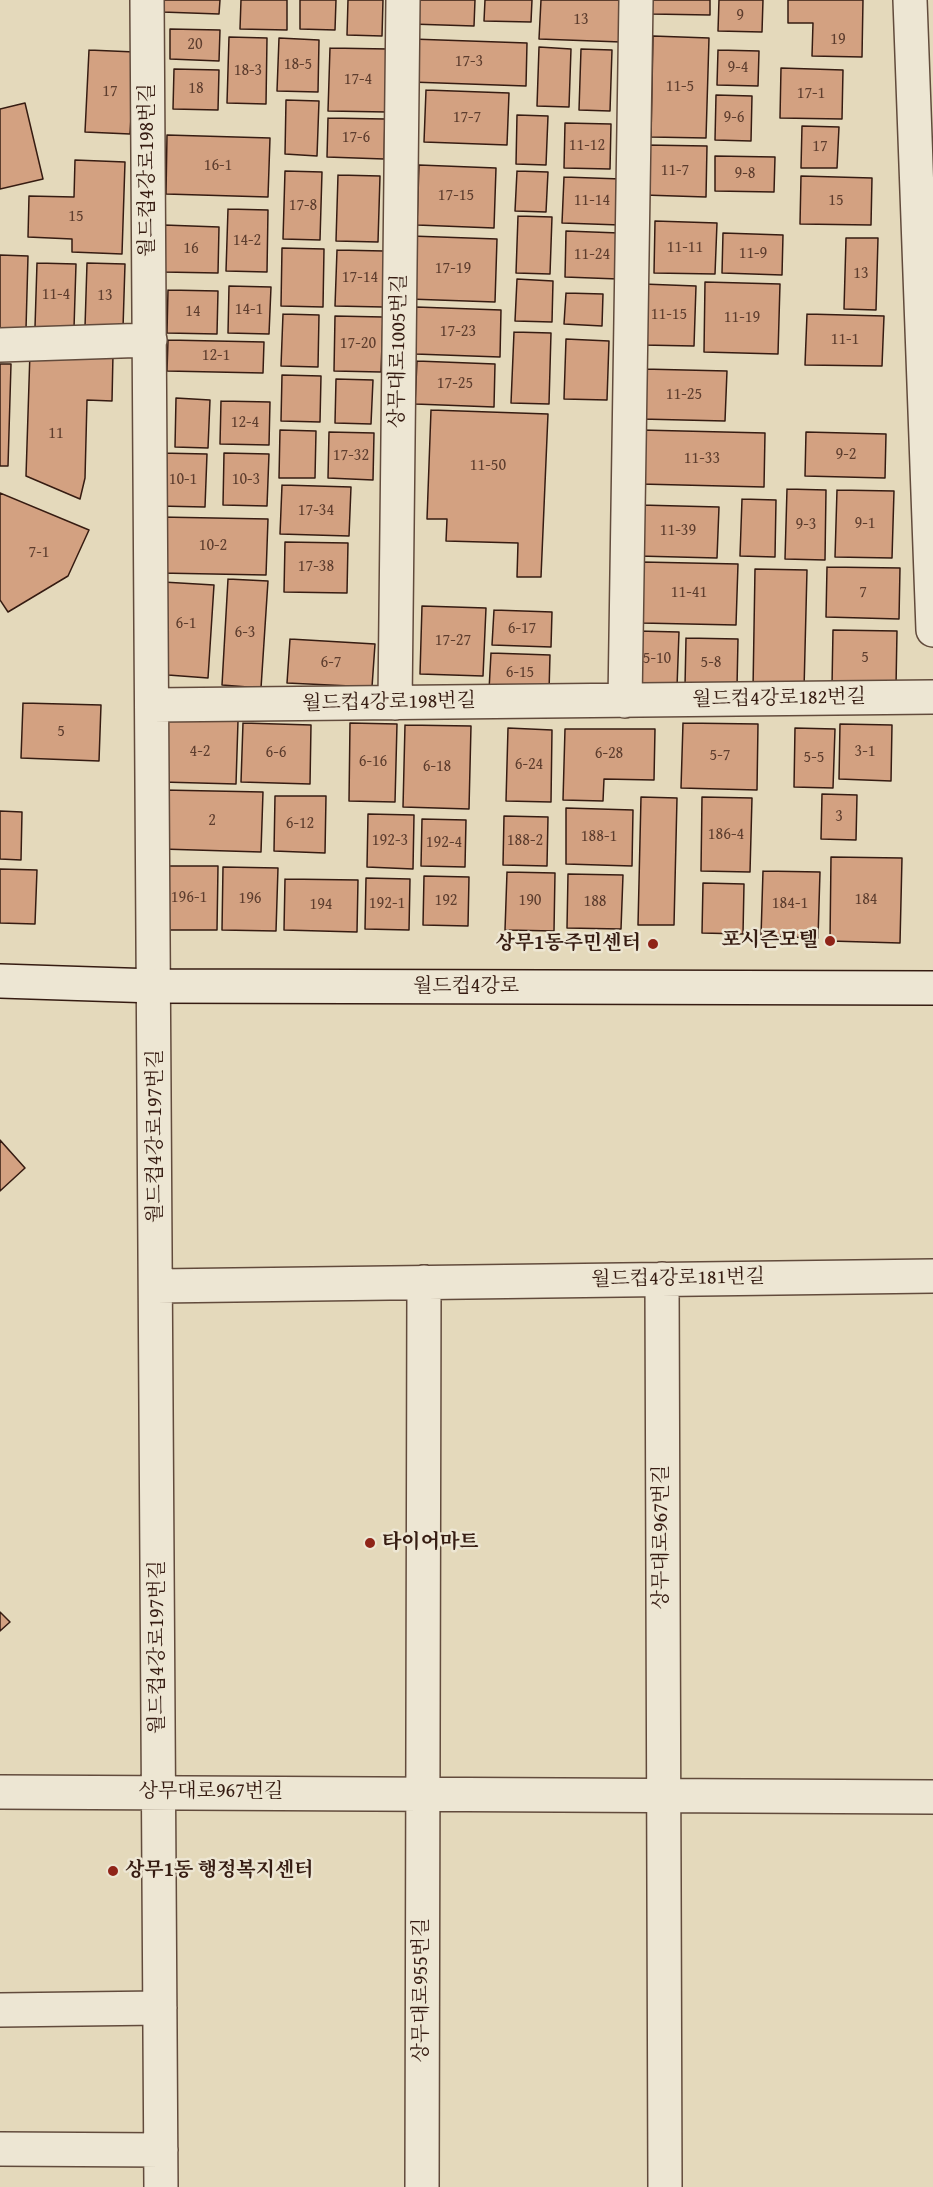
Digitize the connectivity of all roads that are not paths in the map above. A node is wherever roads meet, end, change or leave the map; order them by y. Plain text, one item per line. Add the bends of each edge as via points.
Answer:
1 (147, 0) edge
2 (403, 0) edge
3 (636, 0) edge
4 (910, 0) edge
5 (150, 340) junction
6 (0, 345) edge
7 (933, 630) edge
8 (933, 698) edge
9 (625, 701) junction
10 (395, 703) junction
11 (153, 705) junction
12 (0, 981) edge
13 (155, 986) junction
14 (933, 988) edge
15 (933, 1276) edge
16 (662, 1279) junction
17 (424, 1282) junction
18 (157, 1286) junction
19 (0, 1792) edge
20 (159, 1792) junction
21 (423, 1794) junction
22 (663, 1795) junction
23 (933, 1797) edge
24 (160, 2008) junction
25 (0, 2010) edge
26 (0, 2150) edge
27 (161, 2150) junction
28 (161, 2187) edge
29 (422, 2187) edge
30 (665, 2187) edge

1 - 5 street, 월드컵4강로198번길
2 - 10 street, 상무대로1005번길
3 - 9 street
4 - 7 street
5 - 6 street
5 - 11 street, 월드컵4강로198번길
8 - 9 street, 월드컵4강로182번길
9 - 10 street, 월드컵4강로198번길
10 - 11 street, 월드컵4강로198번길
11 - 13 street, 월드컵4강로198번길
12 - 13 street, 월드컵4강로
13 - 14 street, 월드컵4강로
13 - 18 street, 월드컵4강로197번길
15 - 16 street, 월드컵4강로181번길
16 - 17 street, 월드컵4강로181번길
16 - 22 street, 상무대로967번길
17 - 18 street
17 - 21 street
18 - 20 street, 월드컵4강로197번길
19 - 20 street, 상무대로967번길
20 - 21 street, 상무대로967번길
20 - 24 street, 월드컵4강로197번길
21 - 22 street, 상무대로967번길
21 - 29 street, 상무대로955번길
22 - 23 street, 상무대로967번길
22 - 30 street
24 - 25 street
24 - 27 street, 월드컵4강로197번길
26 - 27 street
27 - 28 street, 월드컵4강로197번길

